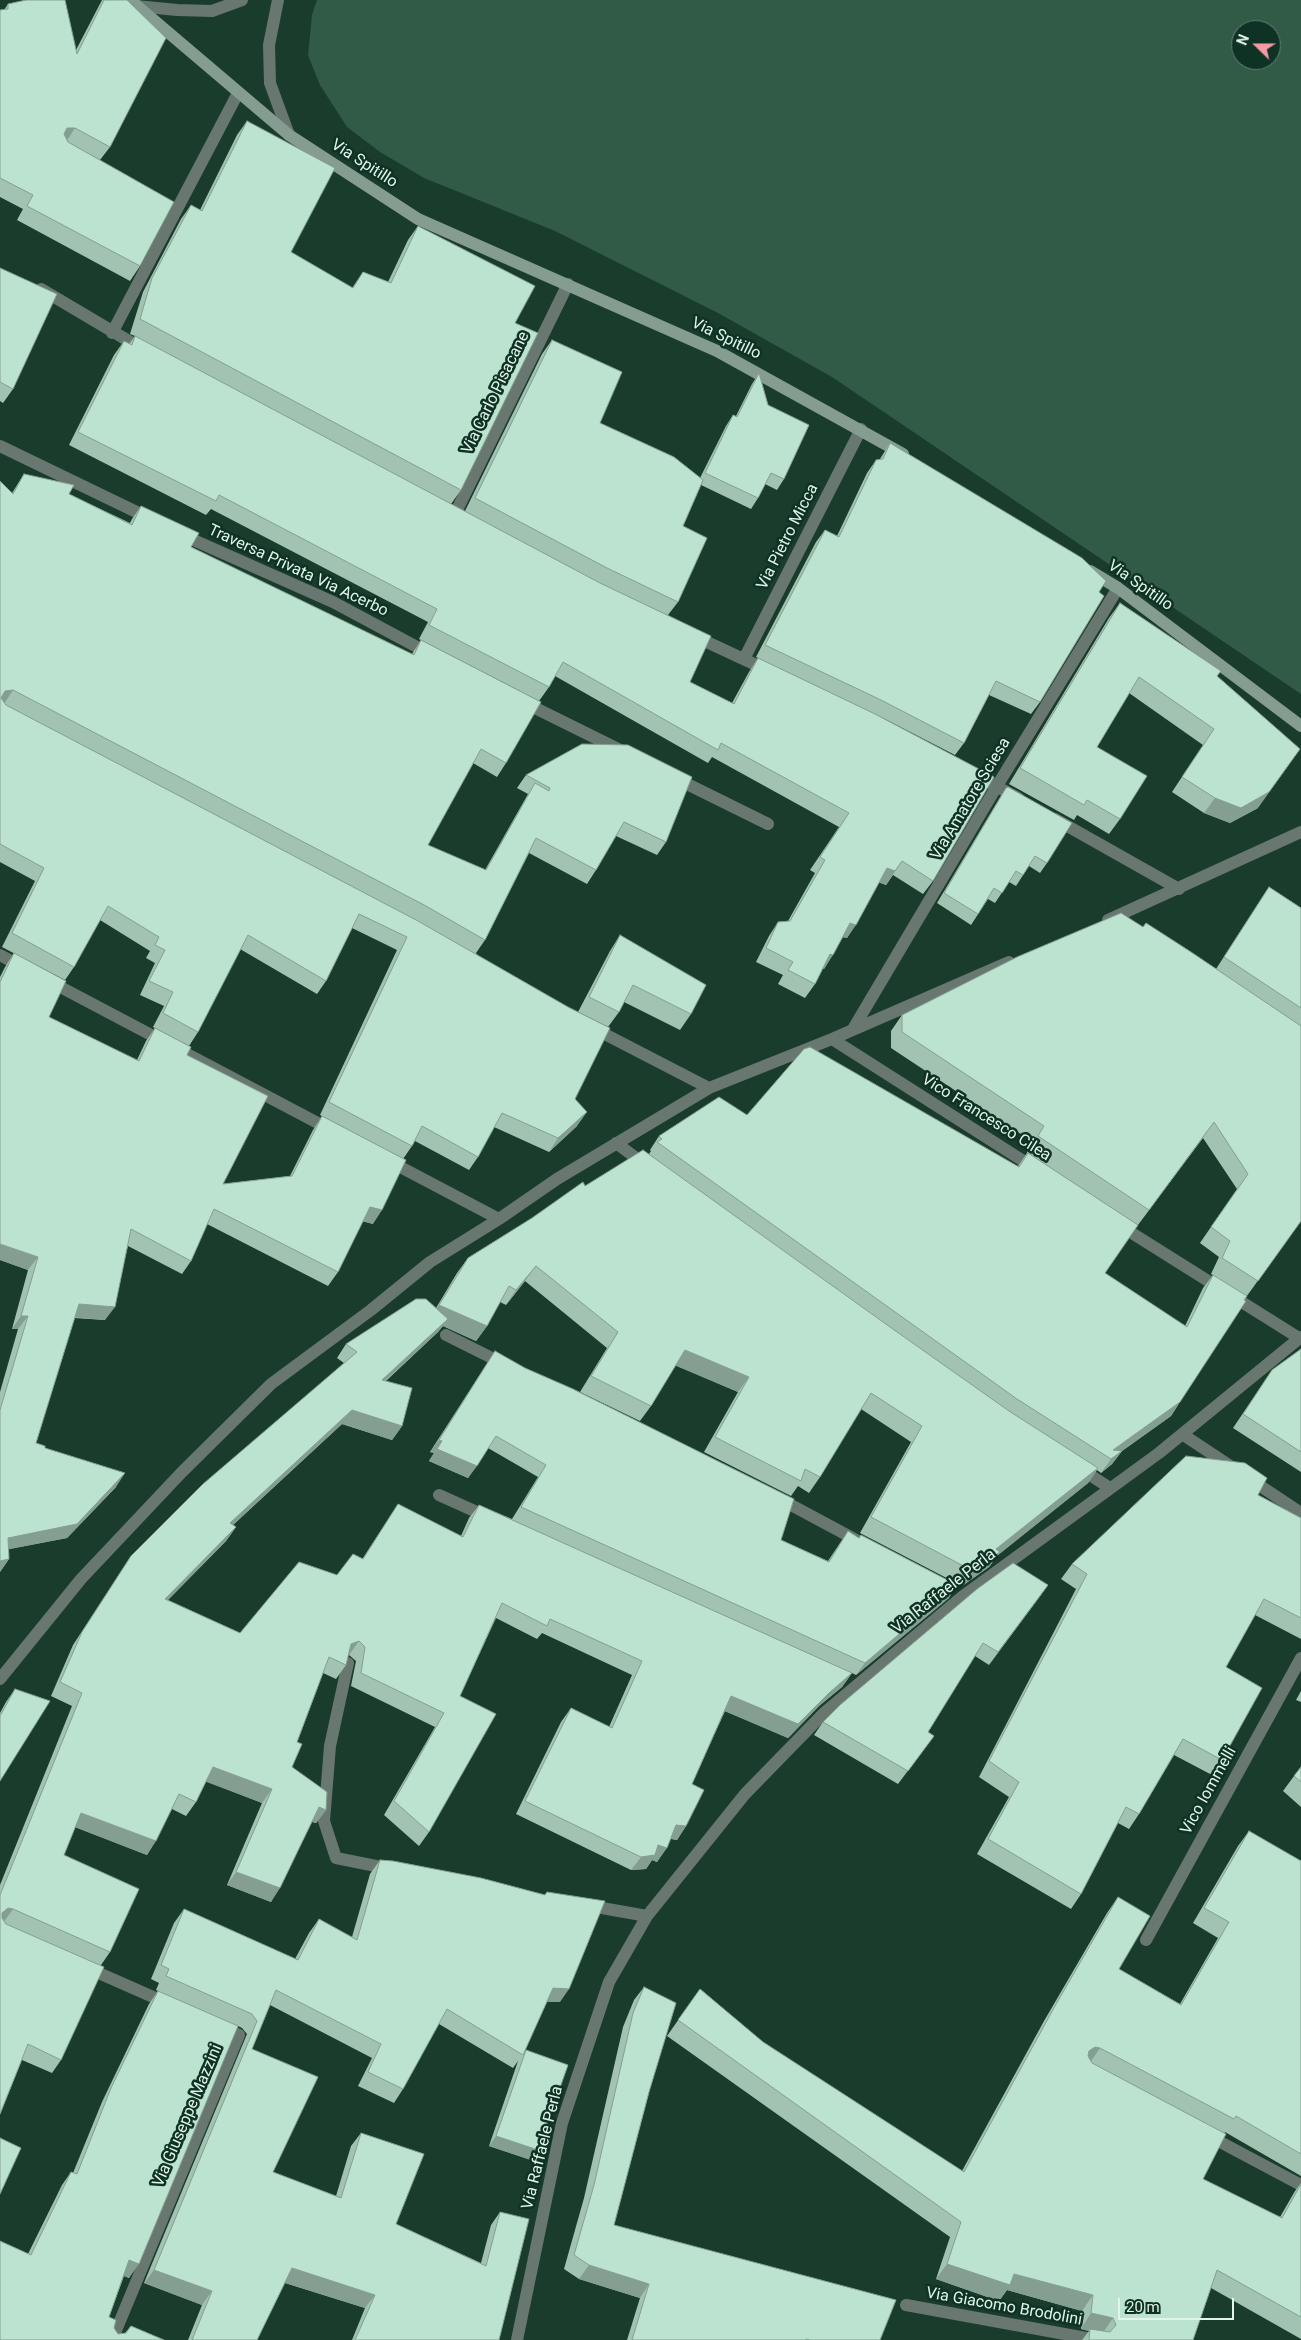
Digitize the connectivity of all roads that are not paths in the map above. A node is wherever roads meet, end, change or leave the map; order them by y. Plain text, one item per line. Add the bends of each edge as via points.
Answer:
1 (242, 0) edge
2 (278, 0) edge
3 (133, 3) edge
4 (238, 93) junction
5 (289, 135) junction
6 (31, 284) edge
7 (568, 284) junction
8 (112, 333) junction
9 (156, 356) edge
10 (861, 429) junction
11 (0, 446) edge
12 (916, 461) edge
13 (454, 516) edge
14 (1077, 563) edge
15 (1118, 588) junction
16 (682, 630) edge
17 (744, 659) junction
18 (443, 661) edge
19 (780, 676) edge
20 (512, 697) edge
21 (1301, 726) edge
22 (636, 758) edge
23 (963, 768) edge
24 (662, 771) edge
25 (997, 786) junction
26 (768, 824) dead end
27 (1301, 832) edge
28 (1179, 889) junction
29 (1120, 915) junction
30 (1093, 926) edge
31 (1135, 926) edge
32 (0, 955) edge
33 (1022, 957) edge
34 (580, 1022) edge
35 (853, 1029) junction
36 (832, 1039) junction
37 (709, 1088) junction
38 (341, 1136) edge
39 (616, 1143) junction
40 (376, 1154) edge
41 (659, 1175) edge
42 (1049, 1178) edge
43 (1105, 1215) edge
44 (499, 1219) junction
45 (446, 1335) edge
46 (1300, 1338) edge
47 (516, 1370) edge
48 (1182, 1434) junction
49 (1069, 1462) edge
50 (1110, 1488) junction
51 (770, 1494) edge
52 (440, 1495) dead end
53 (1301, 1513) edge
54 (503, 1524) edge
55 (872, 1549) edge
56 (1301, 1658) edge
57 (348, 1663) edge
58 (0, 1679) edge
59 (407, 1872) edge
60 (570, 1902) edge
61 (647, 1916) junction
62 (1146, 1940) edge
63 (71, 1961) edge
64 (177, 2008) edge
65 (204, 2019) edge
66 (1197, 2130) edge
67 (1301, 2185) edge
68 (906, 2305) dead end
69 (112, 2340) edge
70 (517, 2340) edge
71 (1097, 2340) edge

1 - 3 street via 212,11
2 - 5 street via 269,45 270,83
3 - 4 street, Via Spitillo
4 - 5 street, Via Spitillo
4 - 8 street via 172,210
5 - 7 street, Via Spitillo via 418,219
6 - 8 street
7 - 10 street, Via Spitillo via 717,351
7 - 13 street, Via Carlo Pisacane
8 - 9 street
10 - 12 street, Via Spitillo
10 - 17 street, Via Pietro Micca
11 - 18 street, Traversa Privata Via Acerbo via 333,602
14 - 15 street, Via Spitillo
15 - 21 street, Via Spitillo
15 - 25 street, Via Amatore Sciesa
16 - 17 street
17 - 19 street
20 - 22 street
23 - 25 street
24 - 26 street
25 - 28 street
25 - 35 street, Via Amatore Sciesa
27 - 28 street
28 - 29 street
29 - 30 street
29 - 31 street
32 - 38 street
33 - 35 street
34 - 37 street
35 - 36 street
36 - 37 street
36 - 42 street, Vico Francesco Cilea
37 - 39 street
39 - 41 street
39 - 44 street via 557,1178
40 - 44 street
43 - 46 street
44 - 58 street via 430,1262 270,1384 81,1579
45 - 47 street
46 - 48 street, Via Raffaele Perla
48 - 50 street, Via Raffaele Perla
48 - 53 street
49 - 50 street
50 - 61 street, Via Raffaele Perla via 959,1594 852,1682 745,1794
51 - 55 street
52 - 54 street
56 - 62 street, Vico Iommelli
57 - 59 street via 330,1746 324,1821 336,1858
60 - 61 street
61 - 70 street, Via Raffaele Perla via 609,1982 562,2123
63 - 64 street
65 - 69 street, Via Giuseppe Mazzini via 239,2035
66 - 67 street
68 - 71 street, Via Giacomo Brodolini

